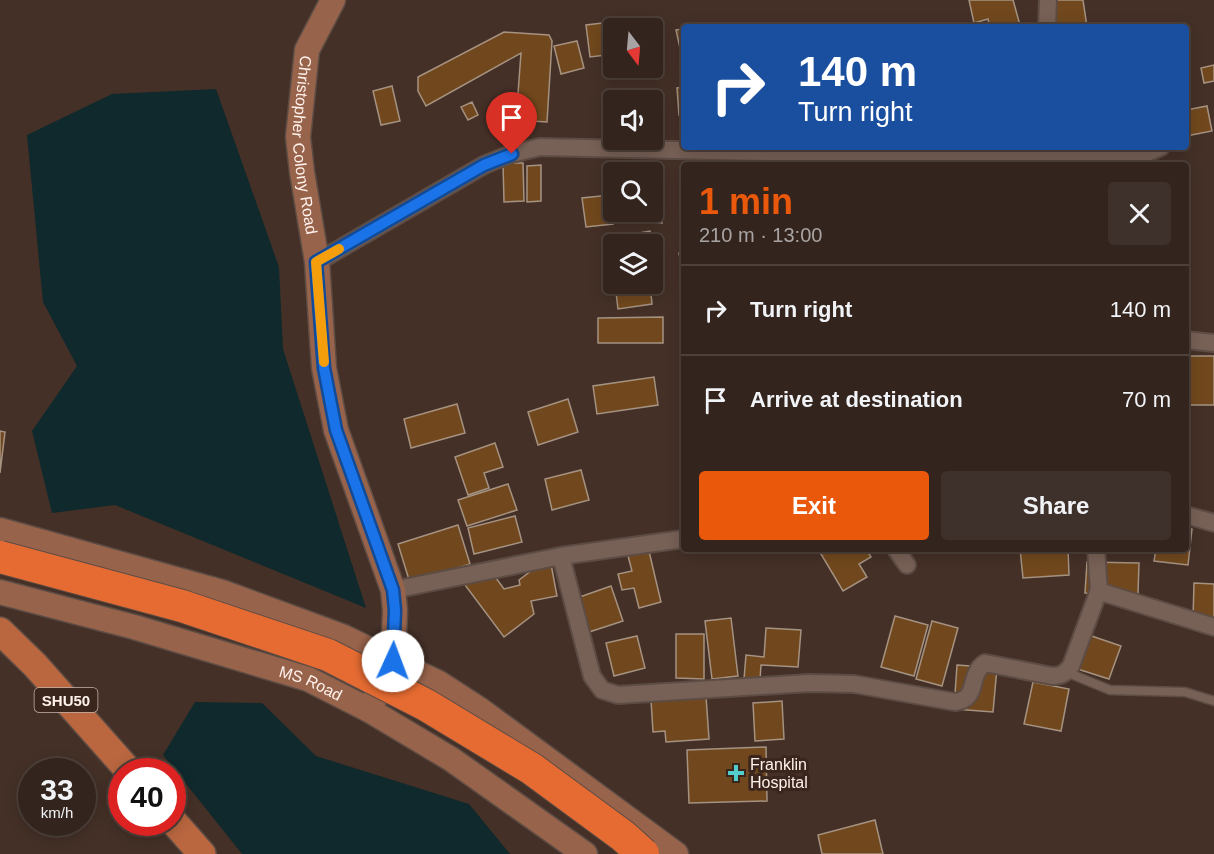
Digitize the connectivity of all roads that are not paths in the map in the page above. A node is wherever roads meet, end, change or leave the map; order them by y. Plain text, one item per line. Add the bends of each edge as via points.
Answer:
1 (333, 0) edge
2 (1048, 0) edge
3 (1047, 24) edge
4 (1154, 150) edge
5 (1044, 157) edge
6 (690, 158) edge
7 (811, 159) edge
8 (316, 262) junction
9 (1189, 340) edge
10 (1214, 344) edge
11 (1189, 516) edge
12 (1214, 523) edge
13 (0, 530) edge
14 (681, 538) edge
15 (898, 552) edge
16 (1096, 552) edge
17 (561, 556) junction
18 (0, 558) edge
19 (907, 565) dead end
20 (393, 590) junction
21 (1098, 591) junction
22 (0, 592) edge
23 (1214, 627) edge
24 (0, 631) edge
25 (393, 661) junction
26 (1066, 672) junction
27 (1214, 701) edge
28 (369, 710) junction
29 (117, 758) edge
30 (186, 836) edge
31 (202, 854) edge
32 (585, 854) edge
33 (644, 854) edge
34 (676, 854) edge

1 - 8 street, Christopher Colony Road via 307,50 298,137
2 - 3 street
4 - 5 street
5 - 7 street
6 - 7 street
6 - 8 street via 540,147 512,154 484,165
8 - 20 street, Christopher Colony Road via 324,368 336,430
9 - 10 street
11 - 12 street
13 - 25 street via 222,592 344,637
14 - 17 street
15 - 19 street
16 - 21 street
17 - 20 street
17 - 26 street via 592,676 602,690 618,695 854,684 955,702 969,697 976,672 985,663 1053,676
18 - 33 highway, bridge via 182,606 328,656 426,705 532,769
20 - 25 street, Christopher Colony Road
21 - 23 street
21 - 26 street
22 - 28 street, MS Road via 308,679
24 - 29 main road, SHU50
25 - 28 street, Christopher Colony Road
25 - 34 street via 440,683 480,709
26 - 27 lane via 1110,690 1185,692
28 - 32 street, MS Road via 451,759
30 - 31 main road

